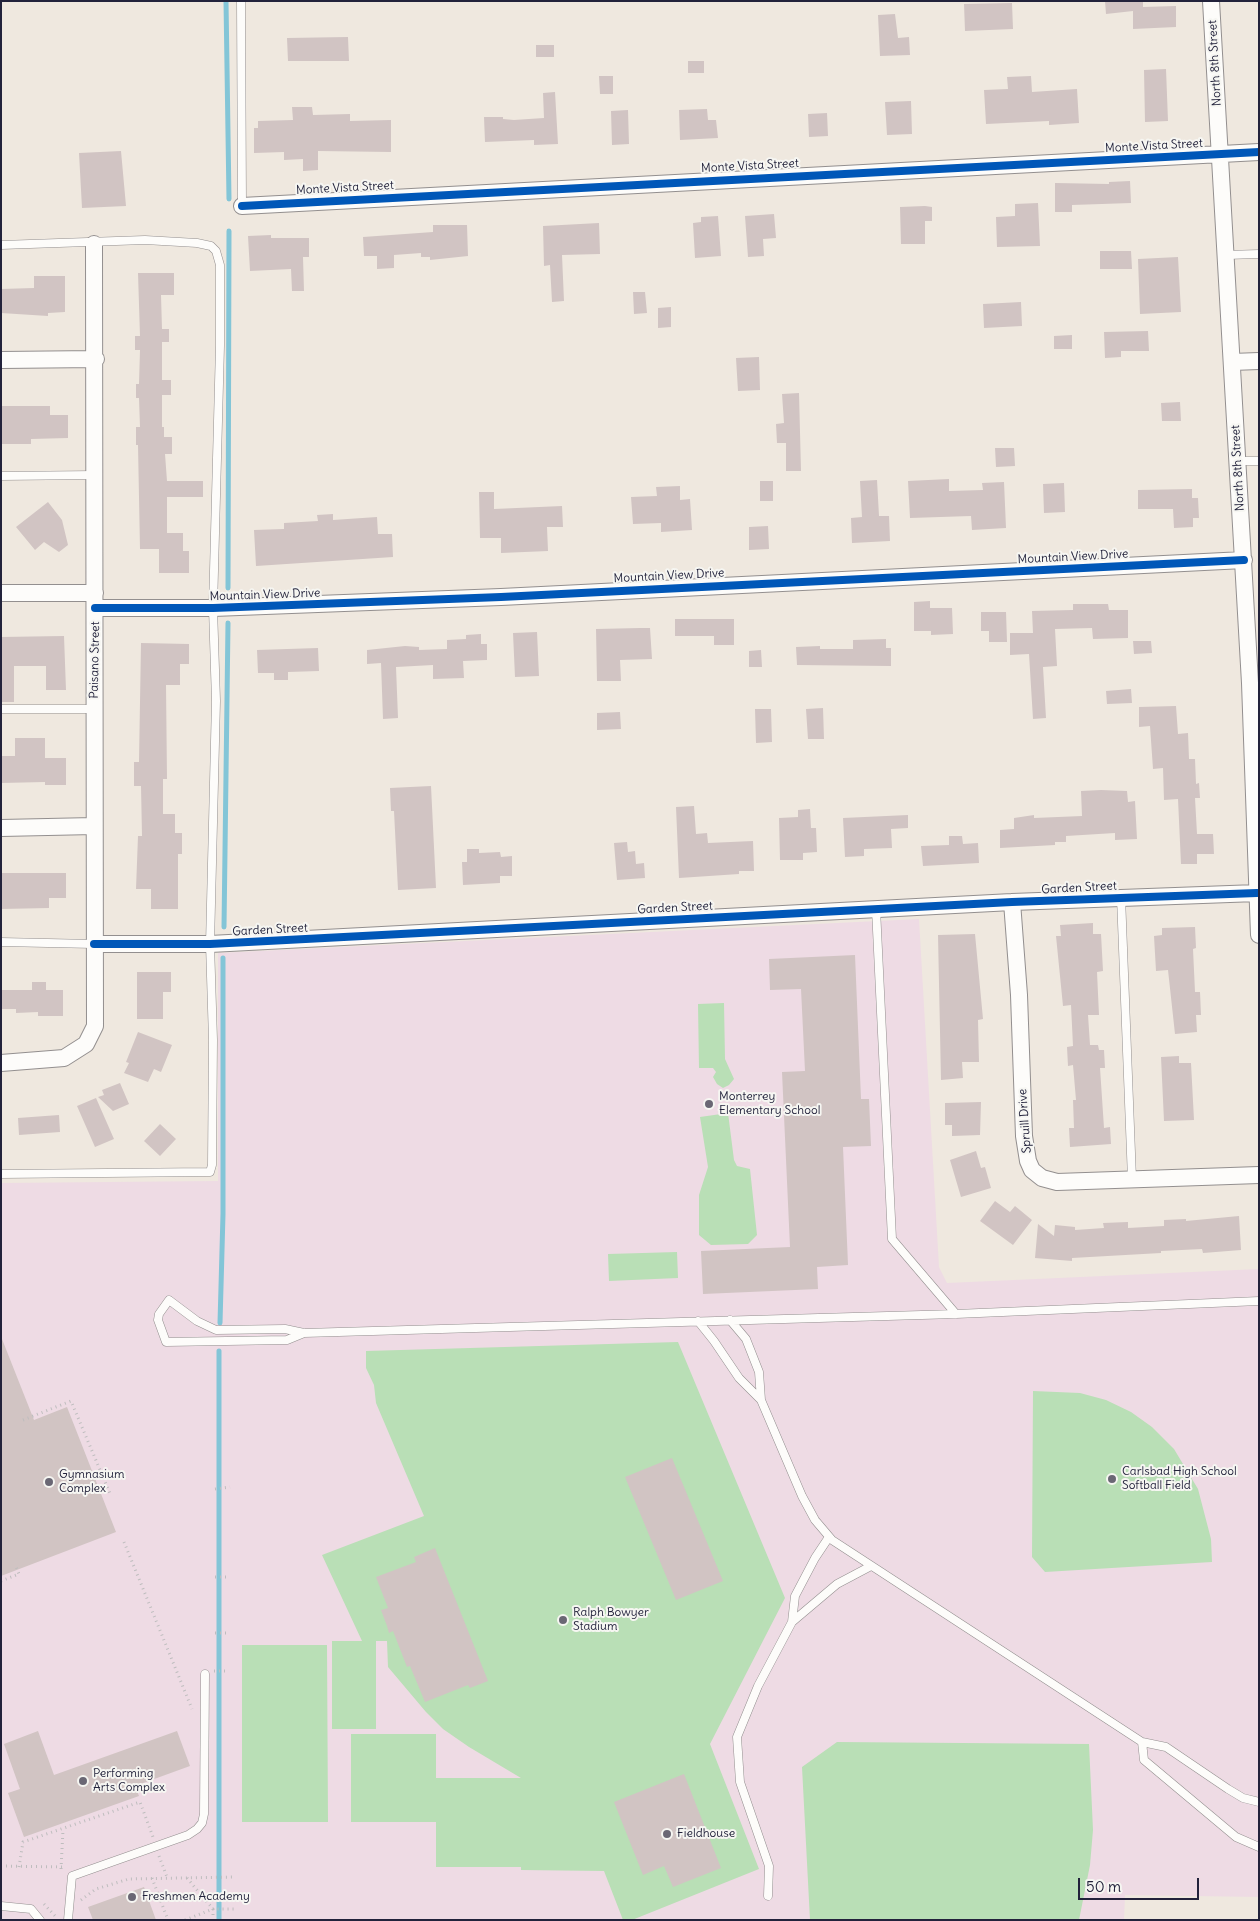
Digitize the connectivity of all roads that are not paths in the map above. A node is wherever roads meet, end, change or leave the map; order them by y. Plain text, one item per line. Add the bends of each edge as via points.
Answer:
1 (241, 1) edge
2 (1212, 1) edge
3 (1259, 152) edge
4 (1221, 154) junction
5 (242, 206) joint
6 (94, 244) junction
7 (1, 245) edge
8 (1259, 254) edge
9 (1226, 255) junction
10 (96, 359) junction
11 (1, 360) edge
12 (1259, 361) edge
13 (1232, 362) junction
14 (1259, 460) edge
15 (1238, 462) junction
16 (95, 475) junction
17 (1, 476) edge
18 (1249, 567) edge
19 (1, 594) edge
20 (95, 601) junction
21 (213, 608) junction
22 (1254, 683) edge
23 (94, 708) junction
24 (1, 709) edge
25 (94, 826) junction
26 (1, 828) edge
27 (1257, 893) junction
28 (1121, 897) junction
29 (1012, 902) junction
30 (876, 909) junction
31 (1259, 934) edge
32 (1, 942) edge
33 (94, 944) junction
34 (210, 944) junction
35 (1, 1063) edge
36 (1, 1174) edge
37 (1259, 1175) edge
38 (1132, 1179) junction
39 (1259, 1301) edge
40 (956, 1314) junction
41 (730, 1320) junction
42 (698, 1321) junction
43 (304, 1333) junction
44 (761, 1400) junction
45 (829, 1537) junction
46 (870, 1566) junction
47 (792, 1622) junction
48 (209, 1672) road end
49 (1142, 1742) junction
50 (1259, 1802) edge
51 (1259, 1847) edge
52 (768, 1896) dead end
53 (1, 1906) edge
54 (40, 1920) edge
55 (68, 1920) edge

1 - 5 lane
2 - 4 street, North 8th Street
3 - 4 street, Monte Vista Street
4 - 5 street, Monte Vista Street
4 - 9 street, North 8th Street
6 - 7 lane
6 - 10 street, Paisano Street
6 - 21 lane via 175,241 211,246 216,251 220,265 220,346
8 - 9 lane
9 - 13 street, North 8th Street
10 - 11 street
10 - 16 street, Paisano Street
12 - 13 street
13 - 15 street, North 8th Street
14 - 15 lane
15 - 18 street, North 8th Street
16 - 17 lane
16 - 20 street, Paisano Street
18 - 21 street, Mountain View Drive
18 - 22 street, North 8th Street
19 - 20 street, Mountain View Drive
20 - 21 street, Mountain View Drive
20 - 23 street, Paisano Street
21 - 34 lane via 216,701
22 - 27 street, North 8th Street
23 - 24 lane
23 - 25 street, Paisano Street
25 - 26 street
25 - 33 street, Paisano Street
27 - 28 street, Garden Street
27 - 31 street, North 8th Street
28 - 29 street, Garden Street
28 - 38 lane
29 - 30 street, Garden Street
29 - 38 street, Spruill Drive via 1028,1161 1032,1170 1042,1178 1057,1182
30 - 34 street, Garden Street
30 - 40 lane via 892,1240
32 - 33 lane
33 - 34 street, Garden Street
33 - 35 street, Paisano Street via 95,1026 92,1037 64,1058
34 - 36 lane via 214,1040 210,1172
37 - 38 street, Spruill Drive
39 - 40 lane
40 - 41 lane
41 - 42 lane
41 - 44 lane via 746,1339 760,1372
42 - 43 lane
42 - 44 lane via 739,1378
43 - 43 lane via 285,1329 216,1330 197,1321 169,1300 158,1320 166,1342 287,1340
44 - 45 lane via 802,1496
45 - 46 lane
45 - 47 lane via 814,1558 795,1596
46 - 47 lane via 837,1584
46 - 49 lane
47 - 52 lane via 758,1686 737,1737 740,1782 769,1866
48 - 55 lane via 202,1823 188,1835 72,1876
49 - 50 lane via 1166,1747 1243,1798
49 - 51 lane via 1144,1760 1236,1837
53 - 54 lane via 30,1908

